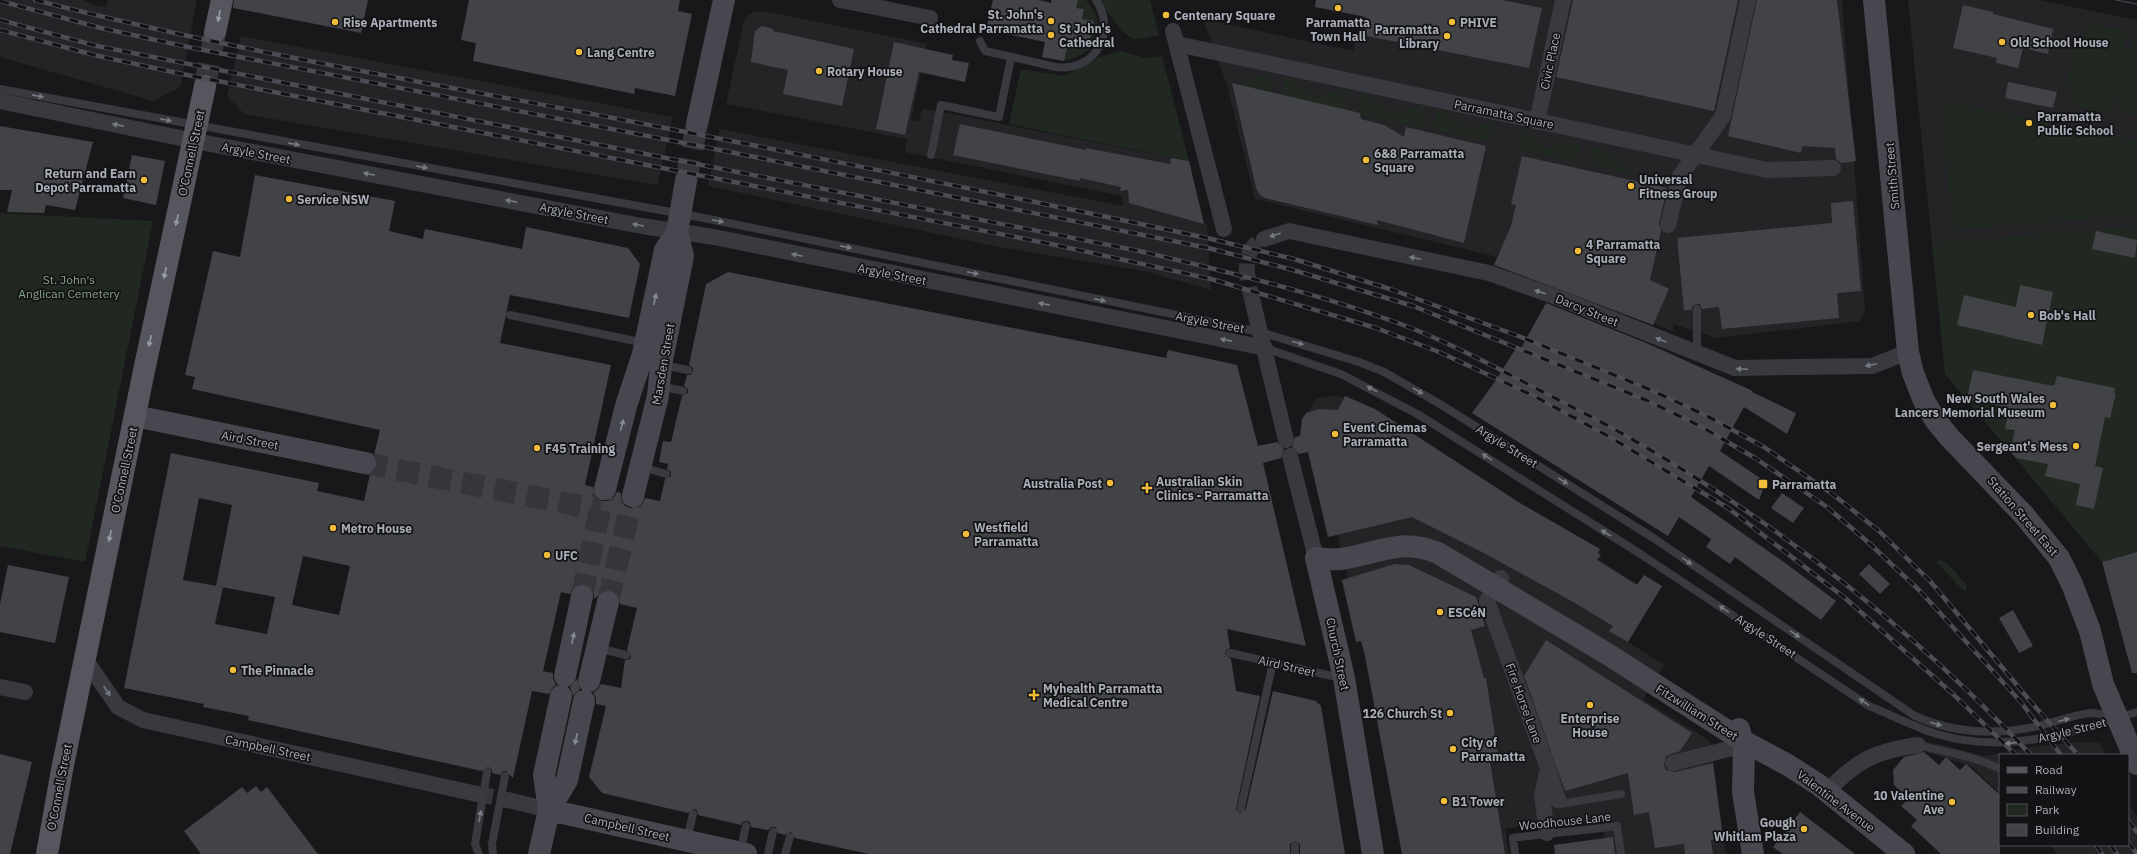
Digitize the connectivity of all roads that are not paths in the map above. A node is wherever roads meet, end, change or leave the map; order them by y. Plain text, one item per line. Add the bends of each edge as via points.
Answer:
1 (222, 0) edge
2 (724, 0) edge
3 (840, 0) edge
4 (1096, 0) edge
5 (1563, 0) edge
6 (1748, 0) edge
7 (1874, 0) edge
8 (930, 18) dead end
9 (215, 32) tunnel mouth
10 (980, 41) dead end
11 (1011, 58) junction
12 (205, 86) tunnel mouth
13 (0, 89) edge
14 (0, 101) edge
15 (1537, 122) junction
16 (697, 124) tunnel mouth
17 (196, 133) junction
18 (931, 155) dead end
19 (1695, 155) junction
20 (1833, 168) dead end
21 (686, 181) tunnel mouth
22 (678, 223) junction
23 (1668, 225) dead end
24 (1224, 229) dead end
25 (1264, 239) tunnel mouth
26 (1253, 303) tunnel mouth
27 (1698, 309) dead end
28 (510, 316) dead end
29 (1260, 332) junction
30 (645, 344) junction
31 (1265, 348) junction
32 (1908, 352) junction
33 (1697, 355) junction
34 (688, 370) dead end
35 (660, 376) junction
36 (683, 391) dead end
37 (135, 416) junction
38 (1286, 440) dead end
39 (1290, 456) dead end
40 (365, 463) tunnel mouth
41 (640, 466) junction
42 (666, 474) dead end
43 (605, 489) tunnel mouth
44 (633, 496) tunnel mouth
45 (1316, 558) junction
46 (1498, 582) junction
47 (582, 596) tunnel mouth
48 (608, 602) tunnel mouth
49 (597, 648) junction
50 (1230, 653) dead end
51 (626, 655) dead end
52 (86, 659) junction
53 (1273, 662) junction
54 (1344, 678) junction
55 (0, 687) edge
56 (25, 692) dead end
57 (2130, 717) edge
58 (1918, 745) joint
59 (1740, 751) junction
60 (1673, 762) dead end
61 (2137, 764) edge
62 (1548, 768) junction
63 (1999, 768) edge
64 (487, 772) dead end
65 (505, 776) dead end
66 (1827, 792) junction
67 (477, 794) tunnel mouth
68 (1621, 794) dead end
69 (508, 800) tunnel mouth
70 (1558, 800) joint
71 (1241, 808) dead end
72 (549, 810) junction
73 (693, 814) dead end
74 (746, 826) dead end
75 (773, 832) dead end
76 (1547, 833) junction
77 (790, 836) dead end
78 (687, 840) junction
79 (743, 853) edge
80 (47, 854) edge
81 (479, 854) edge
82 (493, 854) edge
83 (539, 854) edge
84 (768, 854) edge
85 (785, 854) edge
86 (1373, 854) edge
87 (1515, 854) edge
88 (1621, 854) edge
89 (1741, 854) edge
90 (1754, 854) edge
91 (1904, 854) edge

1 -> 9 main road
2 - 16 street
3 - 8 street
4 - 11 lane via 1104,18 1104,37 1093,55 1085,61 1066,68
5 - 15 street, Civic Place
6 - 19 street via 1723,116
7 - 32 street, Smith Street
10 - 11 lane via 984,51
11 - 18 lane via 999,117 941,105
12 - 17 main road, O'Connell Street
13 -> 17 lane, Argyle Street
17 -> 14 street, Argyle Street
15 - 19 street, Parramatta Square
15 - 24 street, Parramatta Square via 1175,38
17 - 22 street, Argyle Street
17 -> 37 main road, O'Connell Street
19 - 20 street, Parramatta Square via 1767,170
19 - 23 street via 1680,176
21 - 22 street, Marsden Street
22 -> 29 lane, Argyle Street
30 -> 22 street, Marsden Street via 665,250
31 -> 22 street, Argyle Street via 714,238
22 - 35 street, Marsden Street via 683,256
33 -> 25 street, Darcy Street via 1559,298 1489,273 1289,231
26 - 29 street
27 - 33 lane
28 - 30 lane
29 - 31 street
29 -> 57 lane, Argyle Street via 1359,362 1434,400 1655,539 1915,716 1953,729 1968,731 2001,731 2032,727 2093,713
43 -> 30 street, Marsden Street
31 - 38 street
57 -> 31 lane, Argyle Street via 2011,743 1969,742 1915,727 1899,717 1869,706 1639,553 1400,404 1341,374
32 -> 33 street, Darcy Street via 1872,366 1787,368 1735,368
32 - 57 street, Station Street East via 1924,401 1936,420 2023,514 2059,558 2090,631 2103,684
34 - 35 lane
35 - 36 lane
35 - 41 street, Marsden Street
37 - 40 street, Aird Street
37 -> 52 main road, O'Connell Street
39 - 45 street, Church Street
41 - 42 lane
41 - 44 street, Marsden Street
45 - 46 street, Fitzwilliam Street via 1340,559 1396,546 1418,546
45 - 54 street, Church Street
46 - 59 street, Fitzwilliam Street via 1722,727
46 - 59 street, Fitzwilliam Street via 1727,719 1738,727
46 - 62 street, Fire Horse Lane via 1487,601
72 -> 47 street via 544,775
48 - 49 street
49 - 51 lane
49 -> 72 street via 567,780
50 - 53 lane, Aird Street
52 -> 67 street, Campbell Street via 118,707 143,720
52 - 80 main road, O'Connell Street
53 - 54 lane, Aird Street
53 - 71 lane
54 - 86 street, Church Street
55 - 56 street
57 - 61 street, Station Street East via 2127,743
58 - 63 lane via 1965,756
58 - 66 street via 1885,751 1868,758 1843,774
59 - 60 street
59 - 66 street, Valentine Avenue via 1775,758
59 - 89 street via 1731,778
59 - 90 street via 1743,792
62 - 70 street, Fire Horse Lane
62 - 76 street via 1542,796
81 -> 64 lane, bridge via 475,844
65 - 82 lane, bridge via 492,844
66 - 91 street, Valentine Avenue
68 - 70 lane via 1560,804
69 - 72 street, Campbell Street
72 - 78 street, Campbell Street
72 - 83 street
73 - 78 lane
74 - 79 lane
75 - 84 lane
76 - 87 lane, Woodhouse Lane via 1513,838
76 - 88 lane, Woodhouse Lane via 1617,826
77 - 85 lane
78 - 79 street, Campbell Street

